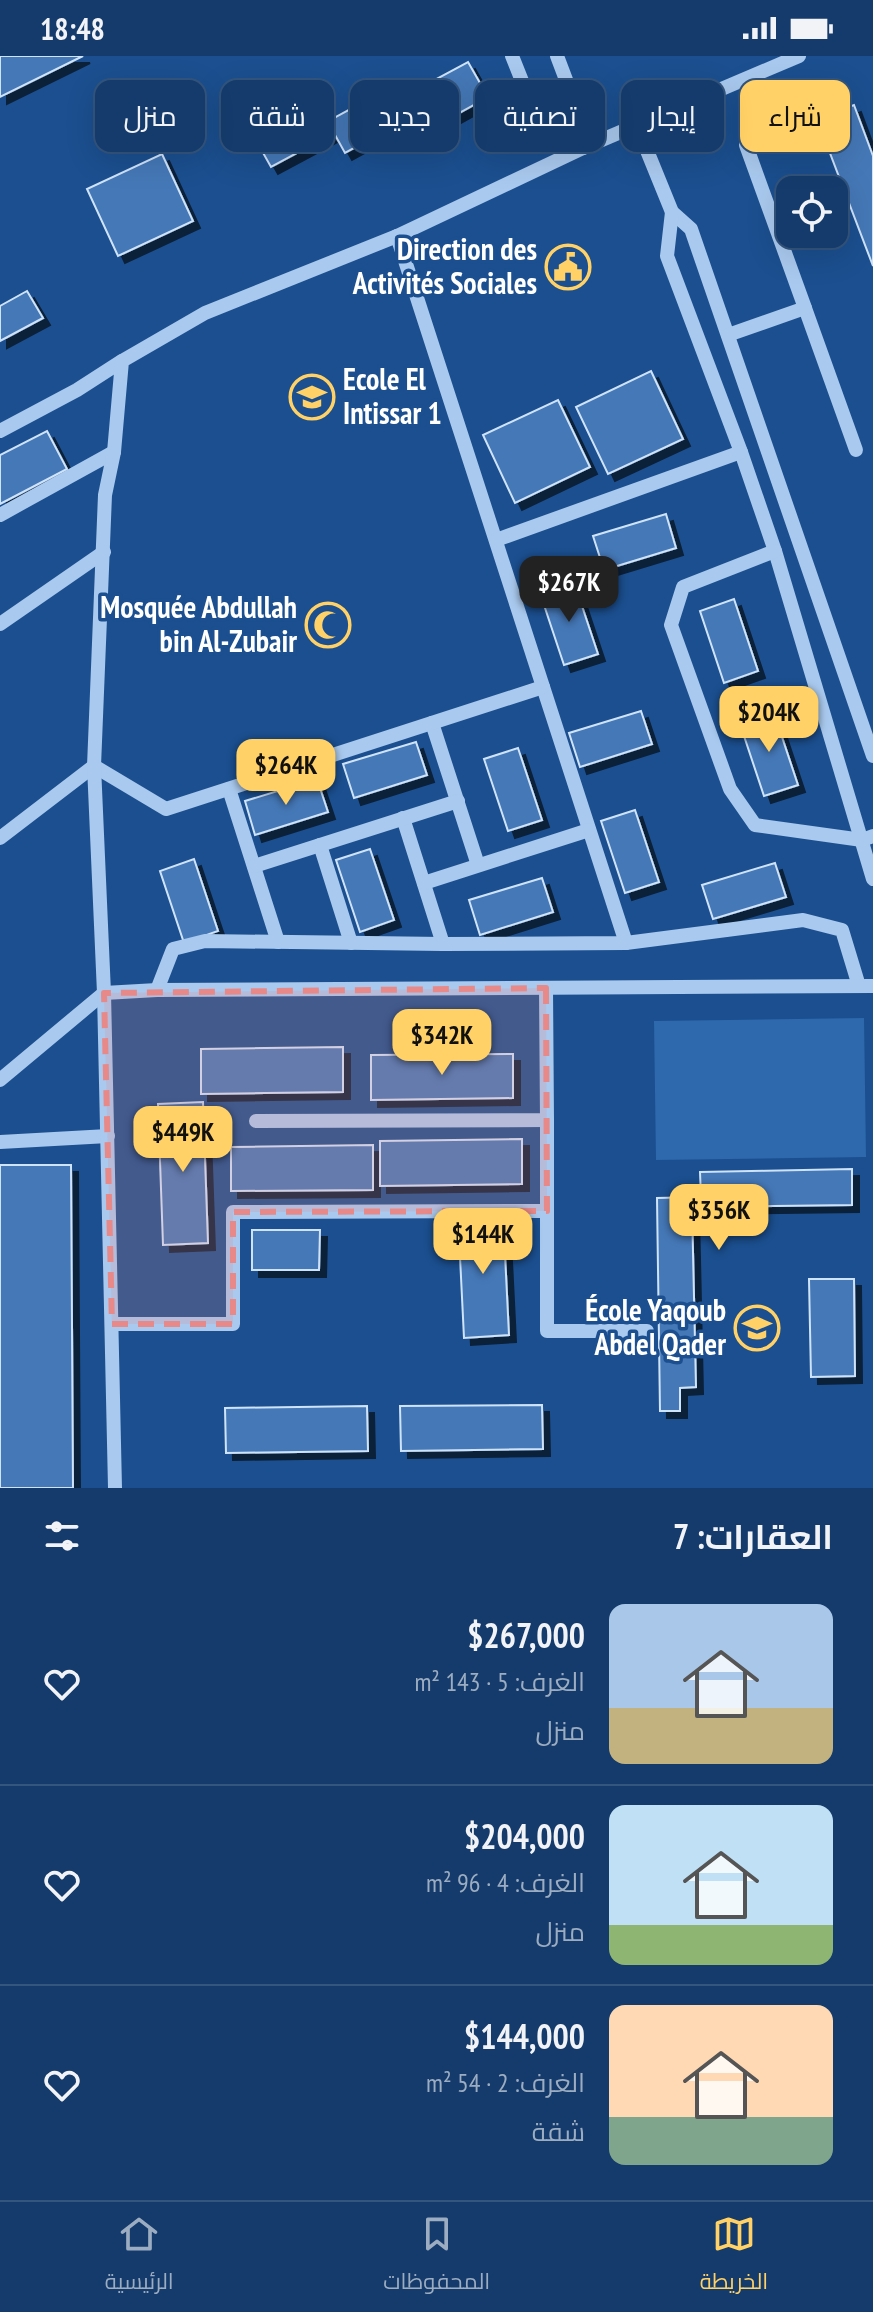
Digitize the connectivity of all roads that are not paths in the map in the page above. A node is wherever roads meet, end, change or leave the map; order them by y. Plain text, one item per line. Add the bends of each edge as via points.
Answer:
1 (512, 56) edge
2 (557, 56) edge
3 (799, 56) edge
4 (522, 80) edge
5 (566, 80) edge
6 (724, 88) edge
7 (575, 152) edge
8 (648, 152) edge
9 (749, 152) edge
10 (672, 212) junction
11 (397, 236) junction
12 (805, 308) junction
13 (728, 335) junction
14 (122, 361) junction
15 (0, 431) edge
16 (856, 450) dead end
17 (114, 452) junction
18 (741, 452) junction
19 (0, 515) edge
20 (496, 540) junction
21 (775, 551) junction
22 (104, 552) junction
23 (0, 624) edge
24 (543, 687) junction
25 (432, 723) junction
26 (873, 756) edge
27 (94, 766) junction
28 (229, 789) junction
29 (458, 801) junction
30 (403, 818) junction
31 (589, 830) junction
32 (0, 838) edge
33 (868, 838) edge
34 (320, 845) junction
35 (478, 865) junction
36 (254, 866) junction
37 (873, 879) edge
38 (424, 883) junction
39 (278, 942) junction
40 (351, 943) junction
41 (626, 943) junction
42 (443, 944) junction
43 (866, 986) edge
44 (546, 988) junction
45 (157, 990) junction
46 (104, 993) junction
47 (0, 1080) edge
48 (547, 1120) junction
49 (256, 1121) dead end
50 (108, 1136) junction
51 (0, 1142) edge
52 (547, 1211) junction
53 (112, 1324) junction
54 (647, 1331) dead end
55 (115, 1488) edge

1 - 4 street
2 - 5 street
3 - 6 street
7 - 11 street
8 - 10 street
9 - 12 street
10 - 13 street via 691,229
10 - 18 street via 667,256
11 - 14 street via 205,313
11 - 20 street
12 - 13 street
12 - 16 street
13 - 26 street
14 - 15 street
14 - 17 street
17 - 19 street
17 - 22 street via 105,495
18 - 20 street
18 - 21 street
20 - 24 street
21 - 33 street
21 - 33 street via 683,587 671,625 730,789 755,825
22 - 23 street
22 - 27 street
24 - 25 street
24 - 31 street
25 - 28 street
25 - 29 street
27 - 28 street via 166,809
27 - 32 street
27 - 46 street
28 - 36 street
29 - 30 street
29 - 35 street
30 - 34 street
30 - 38 street
31 - 35 street
31 - 41 street
33 - 37 street
34 - 36 street
34 - 40 street
35 - 38 street
36 - 39 street
38 - 42 street
39 - 40 street
39 - 45 street via 205,941 173,949
40 - 42 street
41 - 42 street
41 - 43 street via 803,920 842,930
43 - 44 street
44 - 45 street
44 - 48 street
45 - 46 street
46 - 47 street
46 - 50 street
48 - 49 street
48 - 52 street
50 - 51 street
50 - 53 street
52 - 53 street via 233,1212 233,1324
52 - 54 street via 547,1331
53 - 55 street

